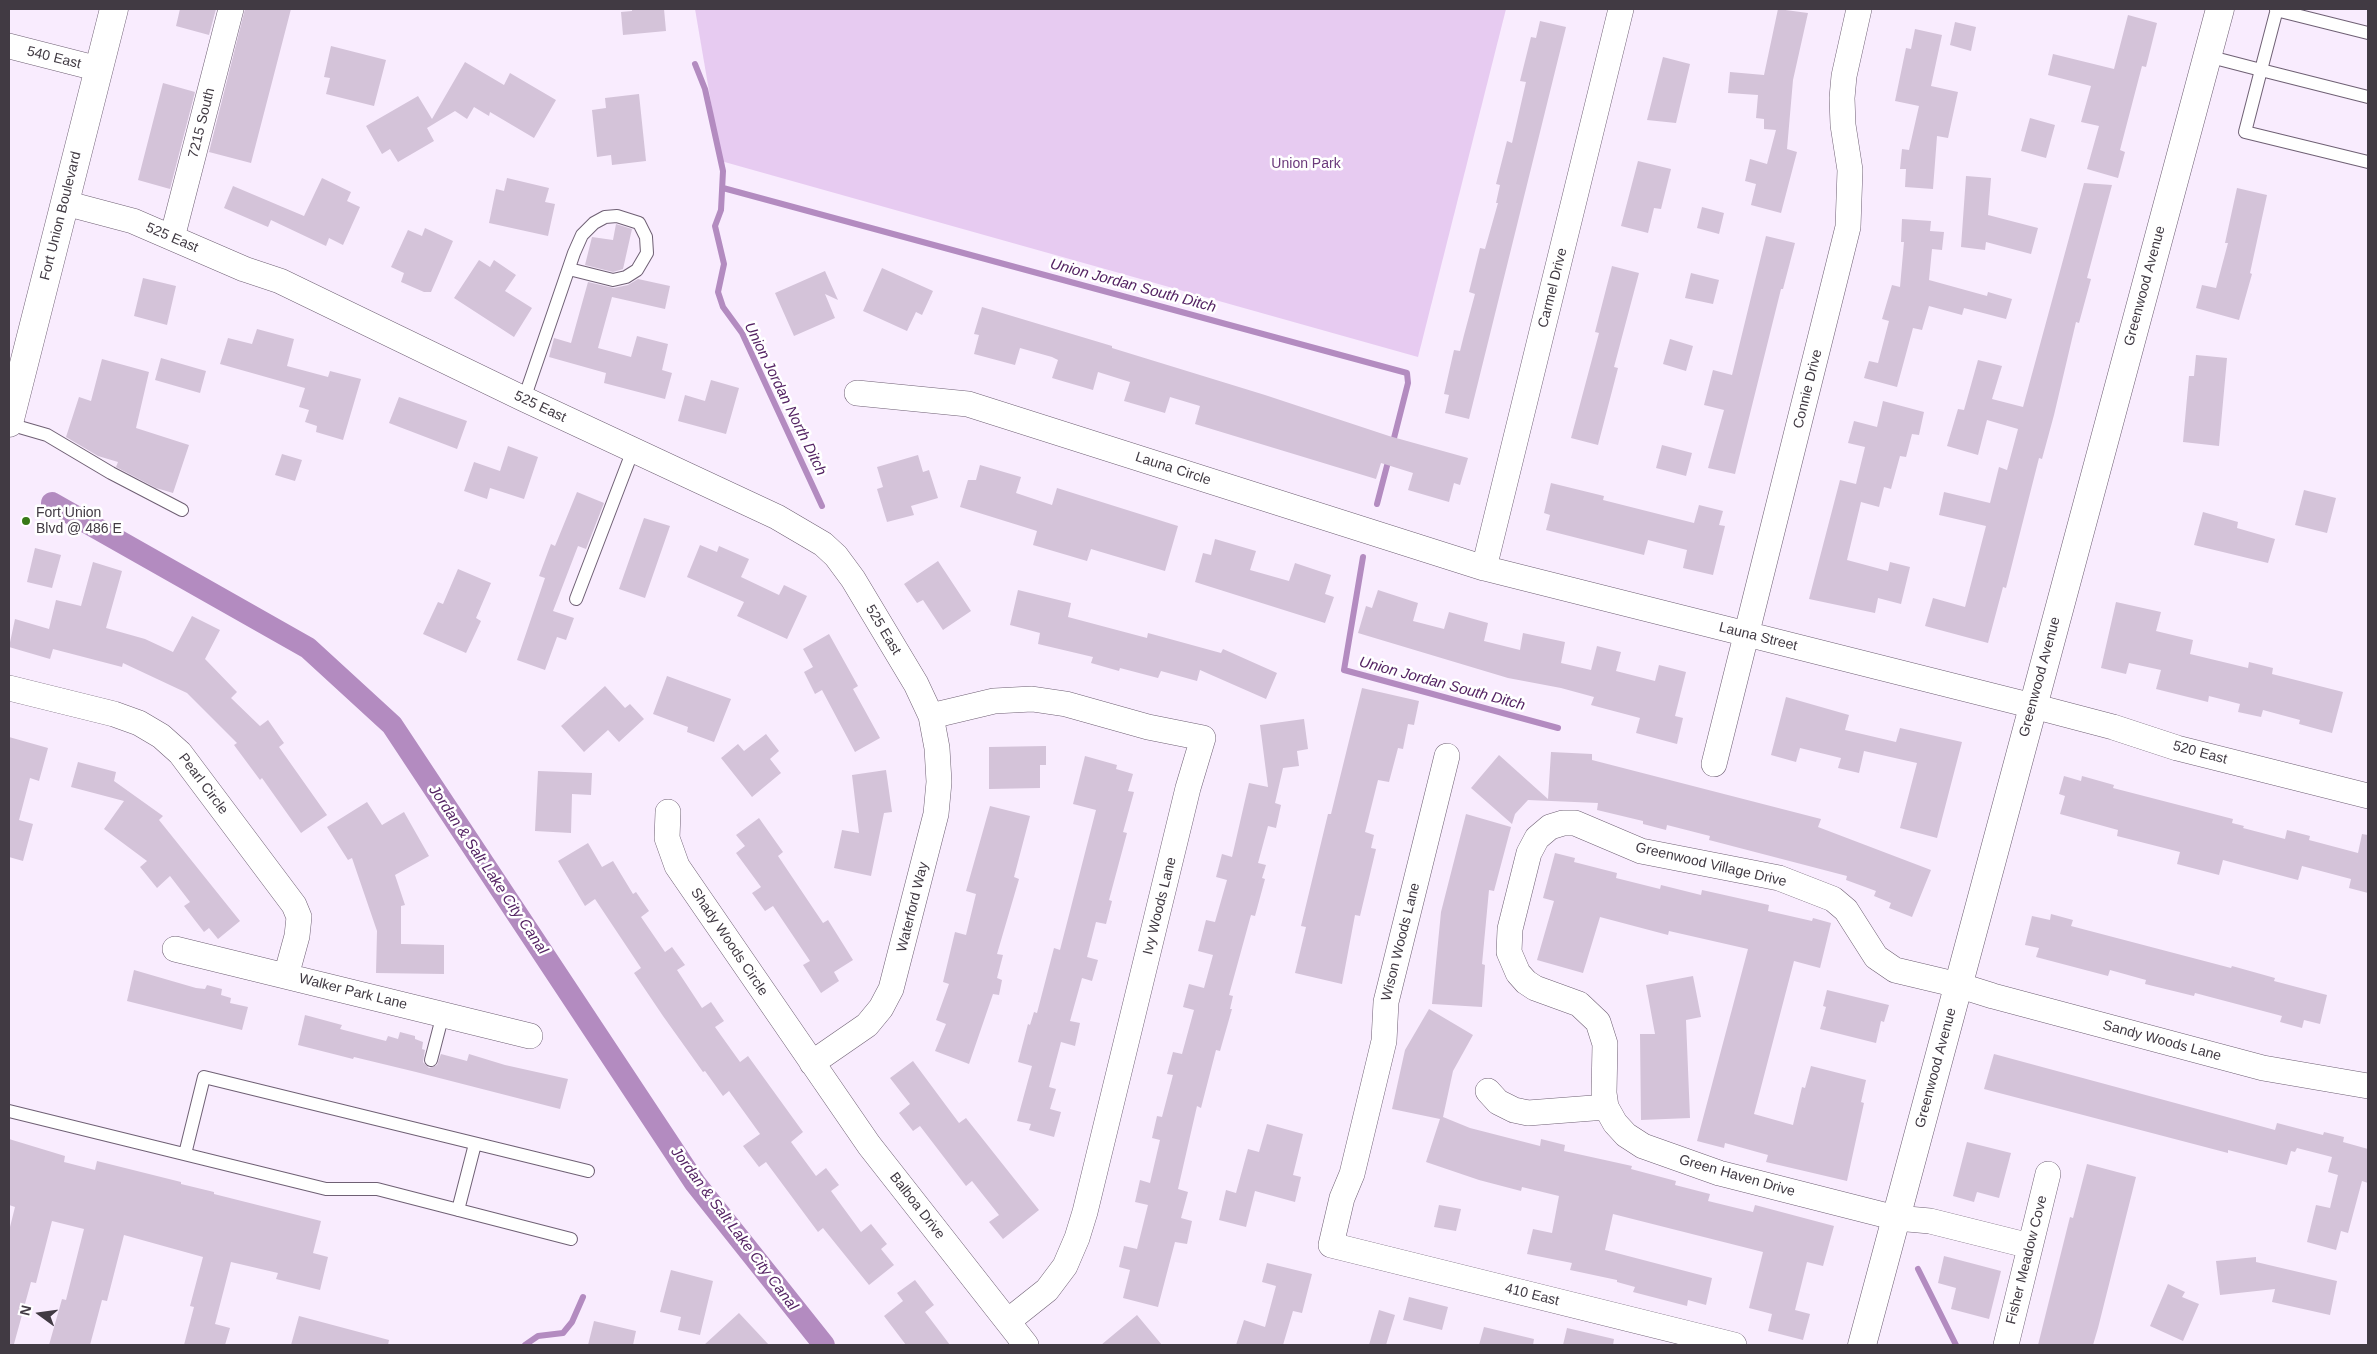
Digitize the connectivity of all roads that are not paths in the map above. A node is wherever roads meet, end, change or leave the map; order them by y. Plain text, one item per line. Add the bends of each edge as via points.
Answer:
1 (114, 9) edge
2 (232, 9) edge
3 (1621, 9) edge
4 (1859, 9) edge
5 (2220, 9) edge
6 (2277, 10) edge
7 (2368, 33) edge
8 (9, 46) edge
9 (2207, 56) junction
10 (99, 69) junction
11 (2261, 70) junction
12 (2368, 97) edge
13 (2368, 162) edge
14 (65, 203) junction
15 (172, 238) junction
16 (569, 269) junction
17 (856, 393) dead end
18 (524, 399) junction
19 (9, 423) edge
20 (633, 450) junction
21 (182, 510) dead end
22 (1484, 568) junction
23 (576, 599) dead end
24 (1747, 634) junction
25 (9, 688) edge
26 (2033, 706) junction
27 (930, 716) junction
28 (1447, 756) dead end
29 (1714, 764) dead end
30 (2368, 796) edge
31 (668, 812) dead end
32 (1550, 827) joint
33 (175, 949) dead end
34 (286, 976) junction
35 (1958, 985) junction
36 (443, 1014) junction
37 (530, 1036) dead end
38 (431, 1060) dead end
39 (812, 1063) junction
40 (2368, 1086) edge
41 (1488, 1091) dead end
42 (1606, 1107) junction
43 (9, 1111) edge
44 (475, 1144) junction
45 (185, 1154) junction
46 (588, 1171) dead end
47 (2048, 1174) dead end
48 (458, 1210) junction
49 (1896, 1218) junction
50 (571, 1239) dead end
51 (1331, 1245) joint
52 (2030, 1246) junction
53 (1008, 1321) junction
54 (1026, 1345) edge
55 (1734, 1345) edge
56 (1862, 1345) edge
57 (2006, 1345) edge

1 - 10 street, Fort Union Boulevard
2 - 15 street, 7215 South
3 - 22 street, Carmel Drive
4 - 24 street, Connie Drive via 1842,98 1850,170 1848,227
5 - 9 street, Greenwood Avenue
6 - 7 lane
6 - 11 lane
8 - 10 street, 540 East
9 - 11 lane
9 - 26 street, Greenwood Avenue
10 - 14 street, Fort Union Boulevard
11 - 12 lane
11 - 13 lane via 2245,132
14 - 15 street, 525 East via 133,221
14 - 19 street, Fort Union Boulevard
15 - 18 street, 525 East via 280,281
16 - 16 lane via 582,235 605,217 617,216 639,223 646,236 647,253 637,270 626,276 613,280
16 - 18 lane
17 - 22 street, Launa Circle via 968,404
18 - 20 street, 525 East
19 - 21 lane via 47,435
20 - 23 lane
20 - 27 street, 525 East via 777,518 822,544 836,556 916,684
22 - 24 street, Launa Street
24 - 26 street, Launa Street
24 - 29 street, Connie Drive
25 - 34 street, Pearl Circle via 139,723 180,753 294,905 299,917 297,936
26 - 30 street, 520 East via 2177,748
26 - 35 street, Greenwood Avenue
27 - 39 street, Waterford Way via 937,748 939,782 936,814 891,989 867,1025
27 - 53 street, Ivy Woods Lane via 994,701 1032,698 1203,738 1077,1238 1065,1266 1047,1290
28 - 51 street, Wison Woods Lane via 1386,1002 1380,1060
31 - 39 street, Shady Woods Circle via 667,838 677,866
32 - 35 street, Greenwood Village Drive via 1575,824 1641,851 1748,871 1807,887 1833,898 1846,910 1884,964 1895,970
32 - 42 street, Green Haven Drive via 1537,838 1528,853 1510,929 1509,952 1526,982 1579,1004 1598,1022 1605,1044
33 - 34 street, Walker Park Lane
34 - 36 street, Walker Park Lane
35 - 40 street, Sandy Woods Lane via 2263,1068
35 - 49 street, Greenwood Avenue
36 - 37 street, Walker Park Lane
36 - 38 lane
39 - 53 street, Balboa Drive via 869,1145
41 - 42 street via 1498,1102 1514,1110 1528,1112
42 - 49 street, Green Haven Drive via 1626,1135 1643,1146 1719,1173
43 - 45 lane
44 - 45 lane via 204,1077
44 - 46 lane
44 - 48 lane
45 - 48 lane via 326,1189 377,1189
47 - 52 street, Fisher Meadow Cove
48 - 50 lane
49 - 52 street, Green Haven Drive via 1930,1221
49 - 56 street, Greenwood Avenue
51 - 55 street, 410 East
52 - 57 street, Fisher Meadow Cove
53 - 54 street, Balboa Drive

